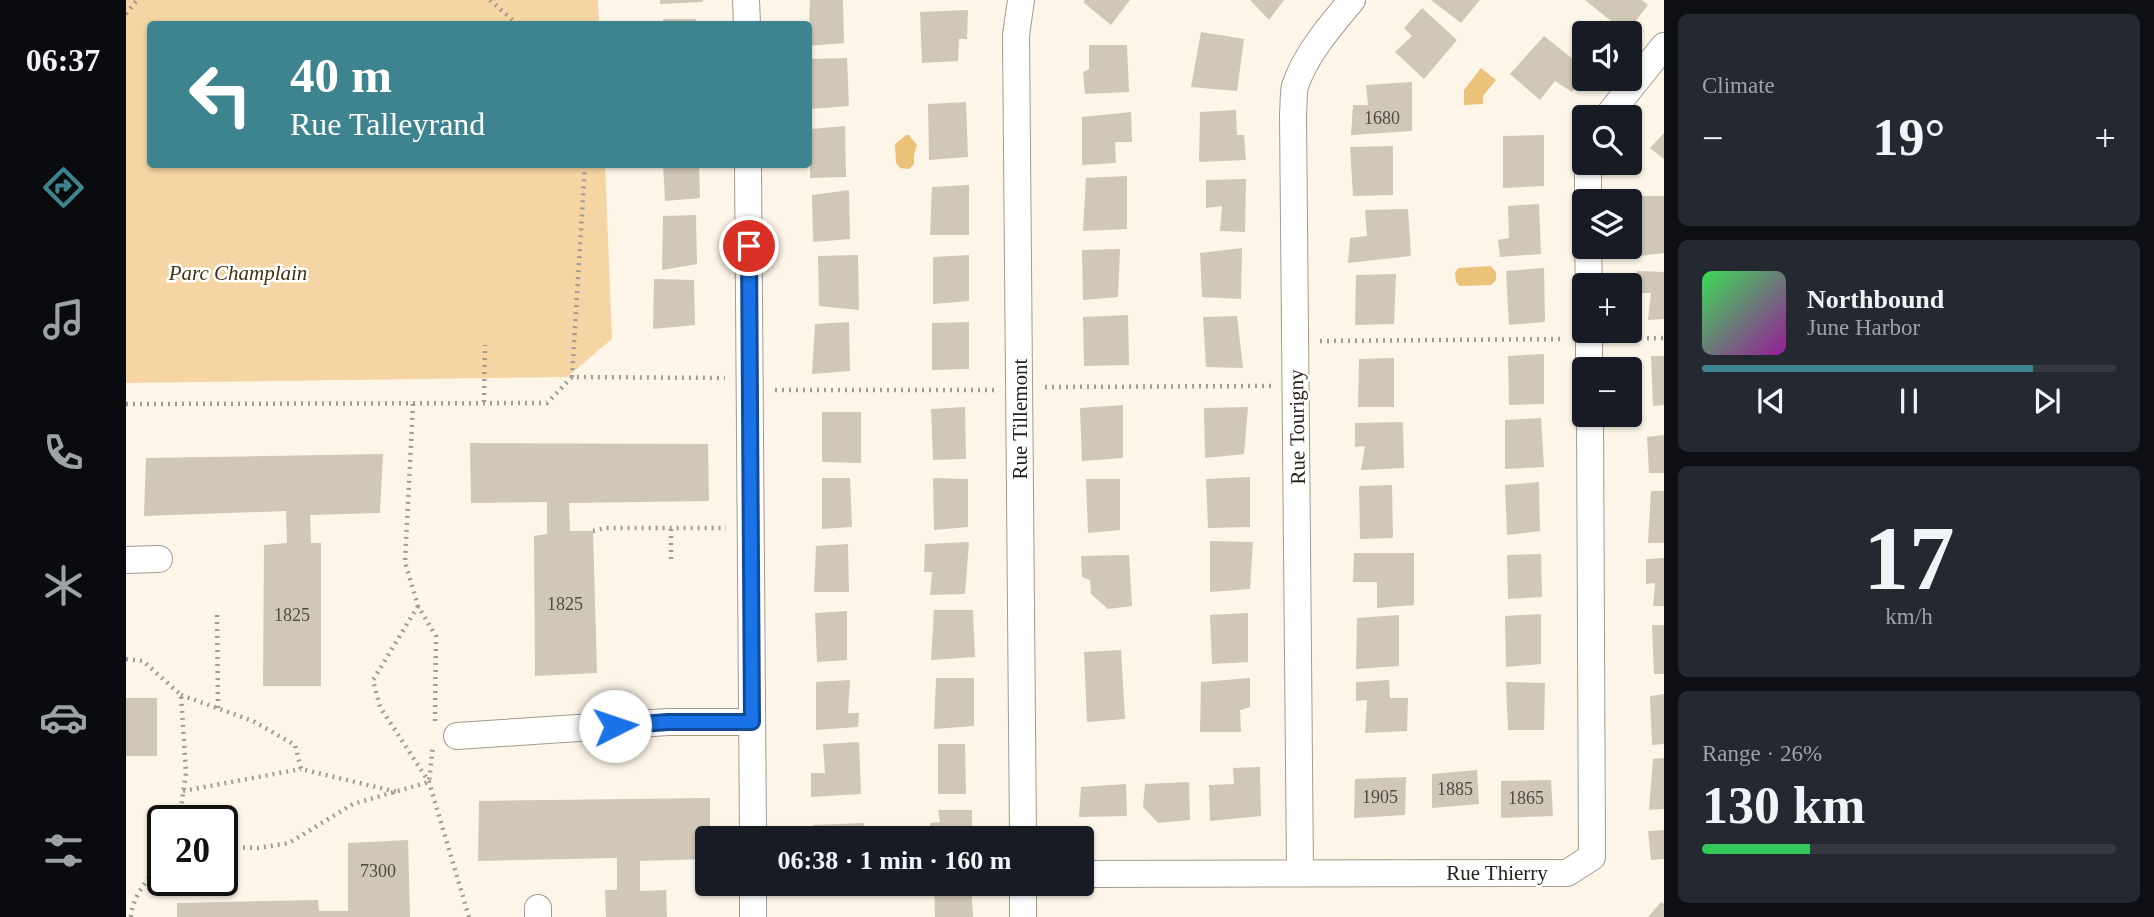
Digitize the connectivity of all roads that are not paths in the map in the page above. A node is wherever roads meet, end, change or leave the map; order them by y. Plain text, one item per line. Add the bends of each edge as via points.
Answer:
1 (746, 0) edge
2 (1021, 0) edge
3 (1352, 0) edge
4 (747, 21) edge
5 (1664, 46) edge
6 (1617, 105) edge
7 (748, 168) edge
8 (1590, 427) edge
9 (126, 559) edge
10 (159, 559) dead end
11 (752, 722) junction
12 (442, 732) road end
13 (753, 826) edge
14 (1023, 826) edge
15 (1300, 872) junction
16 (1094, 874) edge
17 (753, 896) edge
18 (1023, 896) edge
19 (753, 917) edge
20 (1023, 917) edge

1 - 4 street
2 - 14 street, Rue Tillemont via 1016,35
3 - 15 street, Rue Tourigny via 1305,67 1295,87 1293,114
5 - 6 street
7 - 11 street
8 - 15 street, Rue Thierry via 1592,858 1567,873
9 - 10 street
11 - 12 street
11 - 13 street
15 - 16 street, Rue Thierry
17 - 19 street
18 - 20 street

